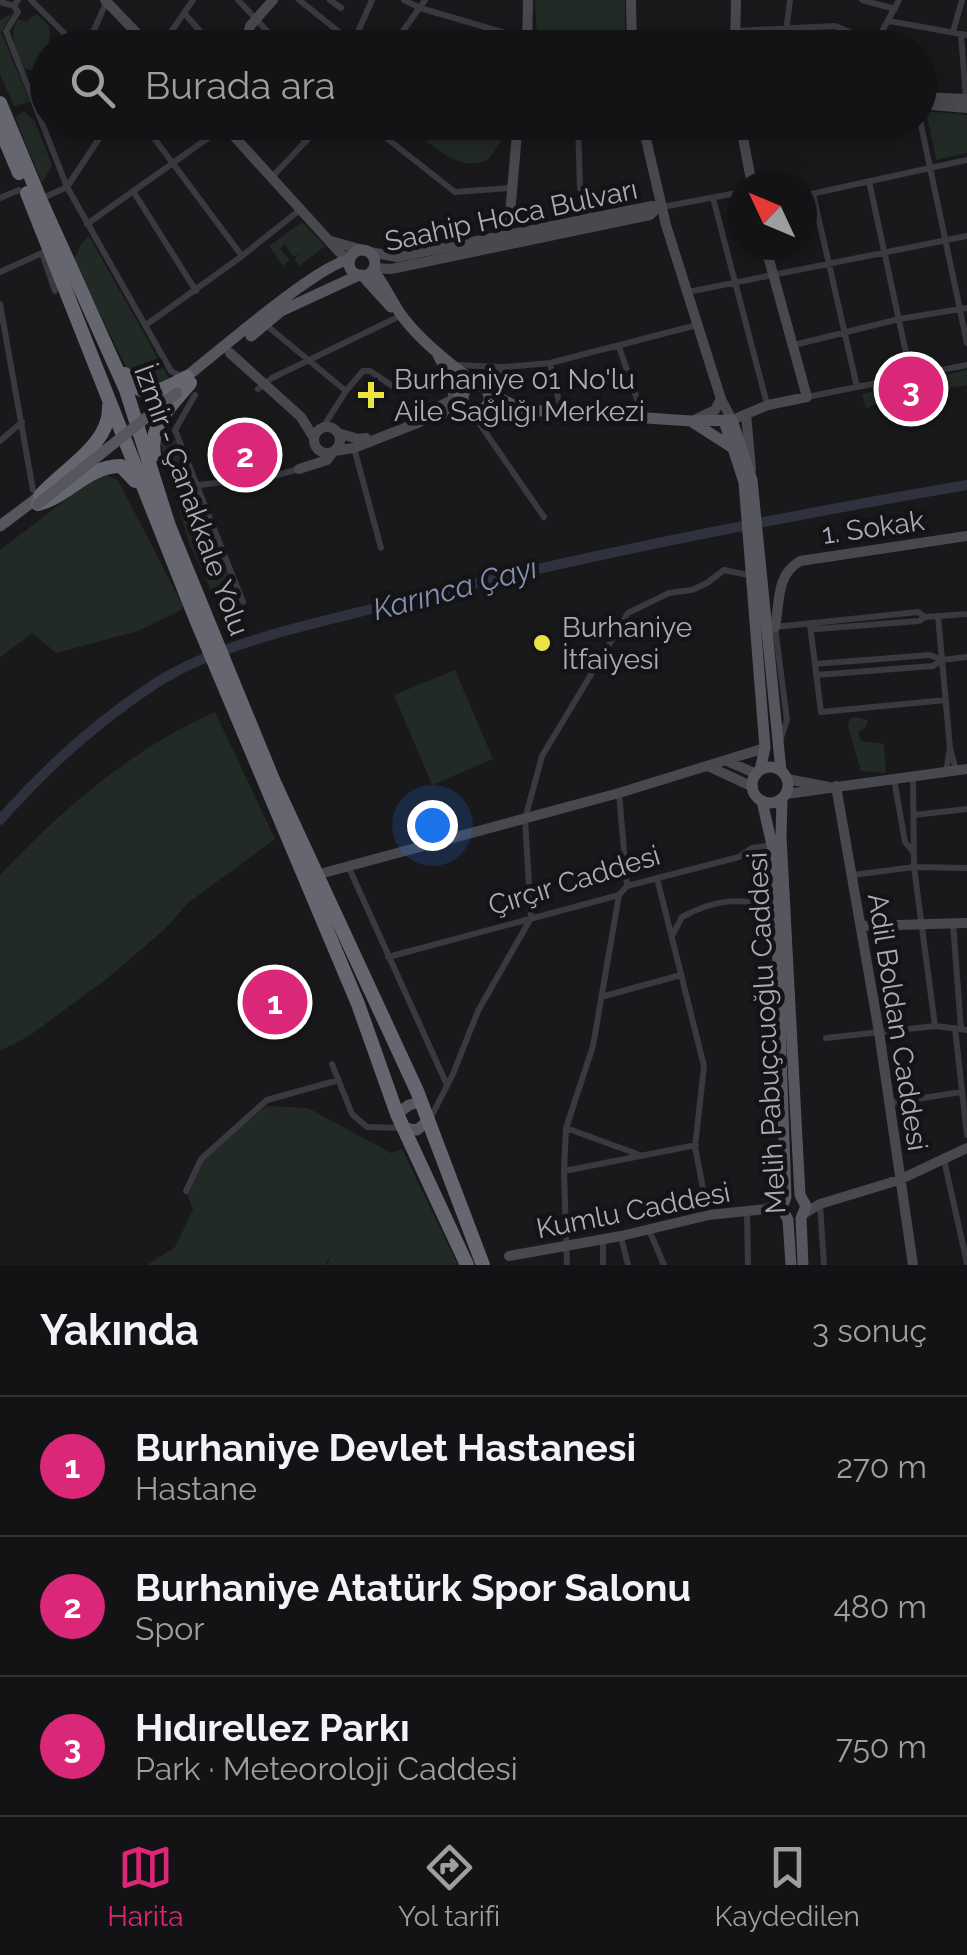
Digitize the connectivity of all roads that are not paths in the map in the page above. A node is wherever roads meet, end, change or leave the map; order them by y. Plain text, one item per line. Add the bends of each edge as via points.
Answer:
1 (31, 0) edge
2 (193, 0) edge
3 (238, 0) edge
4 (274, 0) edge
5 (299, 0) edge
6 (330, 0) edge
7 (372, 0) edge
8 (404, 0) edge
9 (425, 0) edge
10 (528, 0) edge
11 (632, 0) edge
12 (736, 0) edge
13 (790, 0) edge
14 (862, 0) edge
15 (899, 0) edge
16 (962, 0) edge
17 (0, 2) edge
18 (16, 3) edge
19 (112, 3) edge
20 (341, 8) dead end
21 (420, 8) junction
22 (894, 8) junction
23 (184, 13) junction
24 (258, 18) junction
25 (889, 22) junction
26 (788, 29) junction
27 (64, 30) edge
28 (95, 30) edge
29 (135, 30) edge
30 (172, 30) edge
31 (199, 30) edge
32 (249, 30) edge
33 (268, 30) edge
34 (337, 30) edge
35 (359, 30) edge
36 (404, 30) edge
37 (485, 30) edge
38 (529, 30) edge
39 (632, 30) edge
40 (736, 30) edge
41 (762, 30) edge
42 (843, 30) edge
43 (884, 30) edge
44 (936, 30) edge
45 (960, 34) edge
46 (30, 92) edge
47 (966, 99) edge
48 (937, 100) edge
49 (0, 102) edge
50 (937, 103) edge
51 (967, 108) edge
52 (0, 128) edge
53 (48, 140) edge
54 (98, 140) edge
55 (156, 140) edge
56 (203, 140) edge
57 (238, 140) edge
58 (389, 140) edge
59 (516, 140) edge
60 (579, 140) edge
61 (646, 140) edge
62 (743, 140) edge
63 (924, 140) edge
64 (306, 142) edge
65 (967, 160) edge
66 (174, 162) junction
67 (930, 167) junction
68 (749, 170) edge
69 (272, 177) junction
70 (869, 181) junction
71 (66, 187) junction
72 (510, 188) junction
73 (19, 190) dead end
74 (133, 191) junction
75 (817, 193) edge
76 (727, 195) edge
77 (0, 198) edge
78 (712, 198) junction
79 (40, 199) junction
80 (660, 208) junction
81 (301, 209) junction
82 (817, 212) edge
83 (592, 219) junction
84 (87, 224) junction
85 (967, 236) edge
86 (508, 238) junction
87 (330, 240) junction
88 (947, 240) junction
89 (367, 251) junction
90 (884, 253) junction
91 (242, 256) junction
92 (350, 260) junction
93 (768, 260) edge
94 (829, 264) junction
95 (0, 272) edge
96 (367, 272) junction
97 (772, 275) junction
98 (735, 282) junction
99 (55, 291) dead end
100 (196, 291) junction
101 (686, 292) junction
102 (0, 304) edge
103 (964, 308) edge
104 (400, 313) junction
105 (899, 320) junction
106 (266, 325) junction
107 (146, 326) junction
108 (697, 326) junction
109 (845, 332) junction
110 (967, 343) edge
111 (794, 345) junction
112 (618, 347) junction
113 (110, 350) junction
114 (230, 353) junction
115 (309, 360) junction
116 (550, 363) junction
117 (967, 366) edge
118 (504, 367) junction
119 (452, 368) junction
120 (912, 376) junction
121 (455, 384) junction
122 (184, 387) junction
123 (261, 387) junction
124 (858, 387) junction
125 (485, 388) junction
126 (346, 390) junction
127 (107, 391) junction
128 (807, 397) junction
129 (721, 400) junction
130 (768, 405) junction
131 (470, 408) junction
132 (527, 410) junction
133 (561, 412) junction
134 (746, 414) junction
135 (300, 416) junction
136 (643, 416) junction
137 (728, 420) junction
138 (691, 421) junction
139 (22, 422) junction
140 (330, 427) junction
141 (0, 441) edge
142 (314, 442) junction
143 (354, 448) junction
144 (733, 448) junction
145 (334, 452) junction
146 (299, 469) junction
147 (748, 481) junction
148 (199, 486) junction
149 (158, 490) junction
150 (37, 497) junction
151 (152, 510) junction
152 (544, 518) dead end
153 (0, 530) edge
154 (967, 536) edge
155 (381, 548) dead end
156 (756, 568) junction
157 (243, 602) dead end
158 (967, 614) edge
159 (200, 615) junction
160 (938, 616) junction
161 (756, 619) junction
162 (810, 625) junction
163 (772, 627) junction
164 (967, 657) edge
165 (942, 660) junction
166 (815, 664) junction
167 (816, 675) junction
168 (234, 697) junction
169 (946, 700) junction
170 (771, 747) junction
171 (728, 762) junction
172 (709, 767) junction
173 (956, 771) edge
174 (759, 772) junction
175 (784, 775) junction
176 (913, 777) junction
177 (894, 779) junction
178 (833, 787) junction
179 (752, 788) junction
180 (618, 793) junction
181 (784, 797) junction
182 (762, 801) junction
183 (967, 810) edge
184 (914, 815) junction
185 (525, 818) junction
186 (772, 845) junction
187 (914, 852) junction
188 (349, 868) junction
189 (914, 868) junction
190 (967, 868) edge
191 (316, 875) junction
192 (853, 875) junction
193 (657, 878) junction
194 (627, 886) junction
195 (619, 894) junction
196 (776, 912) junction
197 (531, 918) junction
198 (953, 923) junction
199 (967, 923) edge
200 (921, 924) junction
201 (861, 926) junction
202 (672, 937) junction
203 (388, 957) junction
204 (356, 976) junction
205 (682, 976) junction
206 (600, 998) junction
207 (963, 1015) edge
208 (935, 1026) junction
209 (961, 1029) edge
210 (879, 1032) junction
211 (826, 1038) dead end
212 (332, 1064) dead end
213 (339, 1080) junction
214 (447, 1086) junction
215 (962, 1092) junction
216 (443, 1095) junction
217 (421, 1102) junction
218 (888, 1103) junction
219 (429, 1120) junction
220 (400, 1121) junction
221 (566, 1128) junction
222 (379, 1130) junction
223 (967, 1134) edge
224 (696, 1145) junction
225 (967, 1148) edge
226 (642, 1155) junction
227 (944, 1159) junction
228 (564, 1171) junction
229 (899, 1180) junction
230 (186, 1191) dead end
231 (820, 1204) junction
232 (794, 1208) junction
233 (747, 1212) junction
234 (708, 1215) junction
235 (649, 1229) junction
236 (620, 1236) junction
237 (603, 1239) junction
238 (566, 1246) junction
239 (510, 1261) edge
240 (967, 1264) edge
241 (467, 1265) edge
242 (483, 1265) edge
243 (567, 1265) edge
244 (603, 1265) edge
245 (628, 1265) edge
246 (664, 1265) edge
247 (748, 1265) edge
248 (791, 1265) edge
249 (802, 1265) edge
250 (824, 1265) edge
251 (913, 1265) edge

1 - 27 street
2 - 23 street
3 - 24 street
4 - 24 street
5 - 34 street
6 - 20 street
7 - 35 street
8 - 21 street
9 - 21 street
10 - 38 street
11 - 39 street
12 - 40 street
13 - 26 street
14 - 22 street
15 - 22 street
16 - 45 street
17 - 18 street
18 - 46 street via 6,32
19 - 28 street
19 - 29 street
21 - 36 street
21 - 37 street
22 - 25 street
23 - 30 street
23 - 31 street
24 - 32 street
24 - 33 street
25 - 43 street
25 - 44 street
26 - 41 street
26 - 42 street
45 - 47 street
47 - 48 street
47 - 51 street
49 - 79 highway, İzmir - Çanakkale Yolu
50 - 51 street
52 - 127 highway, İzmir - Çanakkale Yolu
53 - 71 street
54 - 71 street
55 - 66 street
56 - 66 street
57 - 69 street
58 - 72 street via 455,192
59 - 72 street
60 - 83 street via 580,189
61 - 80 street
62 - 68 street
63 - 67 street
64 - 69 street
65 - 67 street
66 - 74 street
66 - 91 street
67 - 70 street
67 - 88 street
69 - 81 street
70 - 75 street
70 - 90 street
71 - 79 street
71 - 84 street
72 - 86 street
73 - 77 street
74 - 84 street
74 - 100 street
76 - 78 street
78 - 80 street
78 - 98 street
79 - 113 highway, İzmir - Çanakkale Yolu
80 - 83 street, Saahip Hoca Bulvarı
80 - 96 street, Saahip Hoca Bulvarı
80 - 101 street
81 - 87 street
81 - 91 street
82 - 94 street
83 - 86 street, Saahip Hoca Bulvarı
84 - 107 street
85 - 88 street
86 - 89 street, Saahip Hoca Bulvarı via 398,257
87 - 89 street, Saahip Hoca Bulvarı
87 - 92 street
88 - 90 street
88 - 103 street
89 - 92 main road via 356,251
89 - 96 main road via 374,258
90 - 94 street
90 - 105 street
91 - 100 street
92 - 96 main road via 352,270
92 - 122 main road, Saahip Hoca Bulvarı via 335,262 302,286
93 - 97 street
94 - 97 street
94 - 109 street
95 - 99 street via 42,253
96 - 104 main road
96 - 106 main road, Saahip Hoca Bulvarı via 282,310
97 - 98 street
97 - 111 street
98 - 101 street
98 - 130 street
100 - 107 street
101 - 108 street
102 - 139 street
103 - 105 street
103 - 110 street
104 - 115 street
104 - 119 main road
105 - 109 street
105 - 120 street
106 - 114 main road, Saahip Hoca Bulvarı
106 - 115 street
107 - 122 street
108 - 112 street
108 - 129 street
109 - 111 street
109 - 124 street
111 - 128 street
112 - 116 street
112 - 136 street
113 - 122 highway via 139,391
113 - 149 highway, İzmir - Çanakkale Yolu
114 - 122 main road, Saahip Hoca Bulvarı
114 - 123 street
115 - 123 street
115 - 126 street
116 - 118 street
116 - 133 street
117 - 120 street
118 - 119 street
118 - 125 street
119 - 121 main road
119 - 125 main road
119 - 126 street via 394,387 363,372
120 - 124 street
121 - 131 main road
121 - 140 street via 452,400 366,438
122 - 148 street via 174,430
122 - 149 highway via 155,426
122 - 150 main road, bridge
123 - 135 street
124 - 128 street
125 - 131 main road via 489,400
125 - 131 main road via 469,387 463,394
125 - 132 main road
126 - 140 street
127 - 150 highway via 109,418 102,434
127 - 151 highway, İzmir - Çanakkale Yolu
128 - 130 street
129 - 137 street
129 - 138 street
130 - 134 street
131 - 132 main road
131 - 143 street
131 - 152 street
132 - 133 main road
133 - 136 main road
134 - 137 street
134 - 147 street
135 - 140 street
135 - 142 street
136 - 138 main road
137 - 138 main road
137 - 144 main road
137 - 147 main road
138 - 144 main road
139 - 141 street
139 - 150 street
140 - 142 street
140 - 145 street via 339,445
142 - 145 street via 323,453
142 - 146 street
143 - 145 street
143 - 155 street
144 - 147 main road
145 - 146 street
146 - 148 street
147 - 156 main road
148 - 157 street
149 - 159 highway, İzmir - Çanakkale Yolu
150 - 151 highway via 54,500 96,470 114,466 130,473
150 - 153 main road
151 - 159 highway, İzmir - Çanakkale Yolu
154 - 163 street, 1. Sokak via 800,560 781,581
156 - 161 main road
156 - 163 main road
156 - 185 street via 724,570 708,583 669,592 628,614 542,756
158 - 160 street
159 - 168 highway, İzmir - Çanakkale Yolu
160 - 162 street
160 - 165 street
161 - 163 street
161 - 170 main road
162 - 163 street
162 - 166 street
163 - 170 main road
164 - 165 street
165 - 166 street via 930,655
165 - 167 street
165 - 169 street
166 - 167 street
167 - 169 street via 821,712
168 - 191 highway, İzmir - Çanakkale Yolu
168 - 204 highway, İzmir - Çanakkale Yolu via 341,965
169 - 173 street
170 - 171 street
170 - 174 main road
170 - 175 main road
171 - 172 street
171 - 174 street
172 - 179 street
172 - 180 street
173 - 176 street
174 - 175 main road via 772,768
174 - 179 main road
175 - 178 street
175 - 181 main road
176 - 177 street
176 - 184 street
177 - 178 street
177 - 187 street via 905,842
178 - 181 street
178 - 192 street, Adil Boldan Caddesi
179 - 182 main road
180 - 185 street
180 - 194 street
181 - 182 main road
181 - 232 main road, Melih Pabuçcuoğlu Caddesi
182 - 186 main road, Melih Pabuçcuoğlu Caddesi
183 - 184 street
184 - 187 street
185 - 188 street
185 - 197 street
186 - 193 street, Çırçır Caddesi
186 - 196 main road, Melih Pabuçcuoğlu Caddesi
187 - 189 street
188 - 191 street
188 - 203 street
189 - 190 street
189 - 192 street
189 - 200 street
191 - 204 highway, İzmir - Çanakkale Yolu
192 - 201 street, Adil Boldan Caddesi
193 - 194 street, Çırçır Caddesi
193 - 202 street
194 - 195 street, Çırçır Caddesi
195 - 197 street, Çırçır Caddesi
195 - 206 street
196 - 202 street via 726,901 682,917
196 - 232 main road, Melih Pabuçcuoğlu Caddesi
197 - 203 street, Çırçır Caddesi
197 - 214 street via 478,1011
198 - 199 street
198 - 200 street
198 - 207 street
200 - 201 street
200 - 208 street
201 - 210 street, Adil Boldan Caddesi
202 - 205 street
203 - 214 street
204 - 217 highway, İzmir - Çanakkale Yolu
204 - 220 highway via 358,1004
205 - 206 street
205 - 224 street via 704,1066
206 - 221 street via 593,1046
207 - 209 street
208 - 209 street
208 - 210 street
209 - 215 street
210 - 211 street
210 - 218 street, Adil Boldan Caddesi
212 - 213 street
213 - 222 street via 352,1114
213 - 230 street via 267,1100 201,1159
214 - 216 street
215 - 218 street
215 - 223 street
216 - 217 street
216 - 219 street
217 - 219 highway, İzmir - Çanakkale Yolu
217 - 220 main road via 408,1105
218 - 229 street, Adil Boldan Caddesi
219 - 220 main road via 418,1130
219 - 242 highway, İzmir - Çanakkale Yolu
220 - 222 street
220 - 222 street
220 - 241 highway
221 - 226 street
221 - 228 street
224 - 226 street
224 - 234 street
225 - 227 street
226 - 228 street
227 - 229 street
227 - 240 street
228 - 238 street
229 - 231 street
229 - 251 street, Adil Boldan Caddesi
231 - 232 street
231 - 250 street
232 - 233 street, Kumlu Caddesi
232 - 248 main road, Melih Pabuçcuoğlu Caddesi
232 - 249 main road, Melih Pabuçcuoğlu Caddesi
233 - 234 street, Kumlu Caddesi
233 - 247 street
234 - 235 street, Kumlu Caddesi
235 - 236 street, Kumlu Caddesi
235 - 246 street
236 - 237 street, Kumlu Caddesi
236 - 245 street
237 - 238 street, Kumlu Caddesi
237 - 244 street
238 - 239 street, Kumlu Caddesi
238 - 243 street

